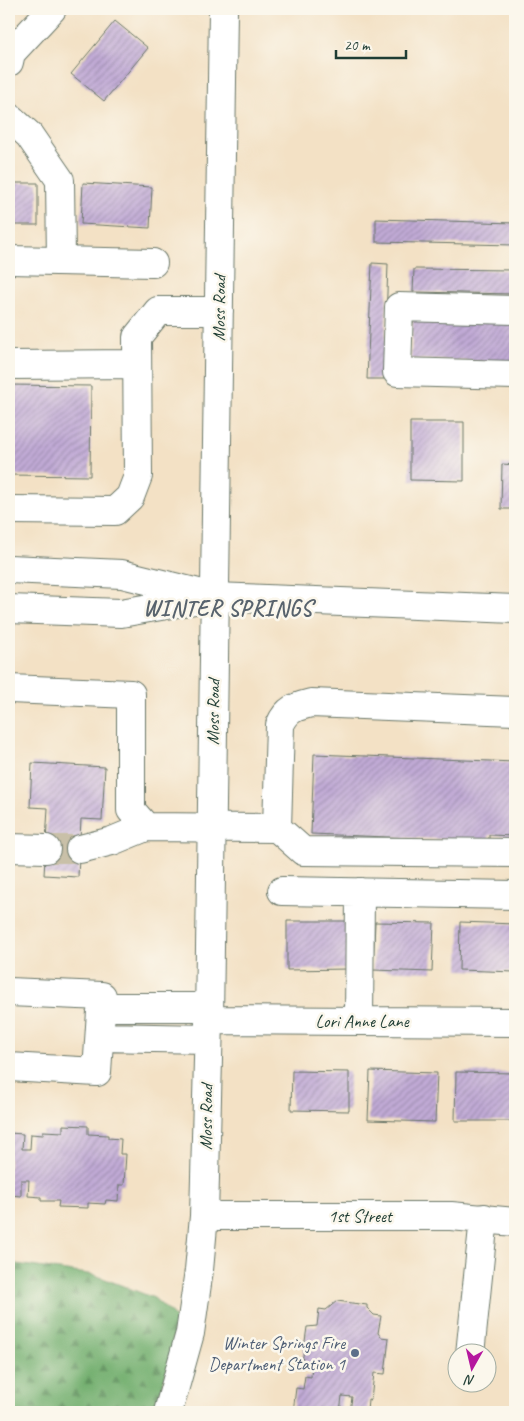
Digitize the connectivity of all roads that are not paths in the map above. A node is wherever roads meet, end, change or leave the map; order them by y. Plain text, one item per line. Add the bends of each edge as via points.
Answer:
1 (52, 9) edge
2 (223, 9) edge
3 (9, 62) edge
4 (9, 117) edge
5 (9, 260) edge
6 (61, 261) junction
7 (153, 263) dead end
8 (515, 310) edge
9 (219, 311) junction
10 (137, 364) junction
11 (9, 365) edge
12 (515, 375) edge
13 (9, 510) edge
14 (9, 569) edge
15 (215, 597) junction
16 (9, 609) edge
17 (515, 609) edge
18 (9, 688) edge
19 (515, 711) edge
20 (146, 827) junction
21 (211, 828) junction
22 (276, 828) junction
23 (9, 848) edge
24 (46, 849) tunnel mouth
25 (80, 849) tunnel mouth
26 (515, 853) edge
27 (282, 891) dead end
28 (360, 892) junction
29 (515, 895) edge
30 (9, 992) edge
31 (102, 1007) junction
32 (359, 1021) junction
33 (209, 1022) junction
34 (515, 1022) edge
35 (100, 1037) junction
36 (9, 1067) edge
37 (204, 1216) junction
38 (484, 1218) junction
39 (515, 1222) edge
40 (471, 1344) edge
41 (168, 1412) edge

1 - 3 street via 11,53
2 - 9 street, Moss Road
4 - 6 street via 29,135 60,180
5 - 6 street
6 - 7 street
8 - 12 street via 399,308 397,372
9 - 10 street via 158,311 137,337
9 - 15 street, Moss Road
10 - 11 street
10 - 13 street via 138,476 130,497 115,511
14 - 15 street via 122,574
15 - 16 street via 121,613
15 - 17 street
15 - 21 street, Moss Road
18 - 20 street via 131,694 131,810
19 - 22 street via 311,704 294,707 284,714 280,725
20 - 21 street
20 - 25 street via 112,841
21 - 22 street
21 - 33 street, Moss Road
22 - 26 street via 303,851
23 - 24 street
27 - 28 street
28 - 29 street
28 - 32 street
30 - 31 street via 102,996
31 - 33 street
31 - 35 street
32 - 33 street, Lori Anne Lane
32 - 34 street, Lori Anne Lane
33 - 35 street
33 - 37 street, Moss Road
35 - 36 street via 97,1072
37 - 38 street, 1st Street
37 - 41 street, Moss Road via 190,1333
38 - 39 street, 1st Street
38 - 40 street

